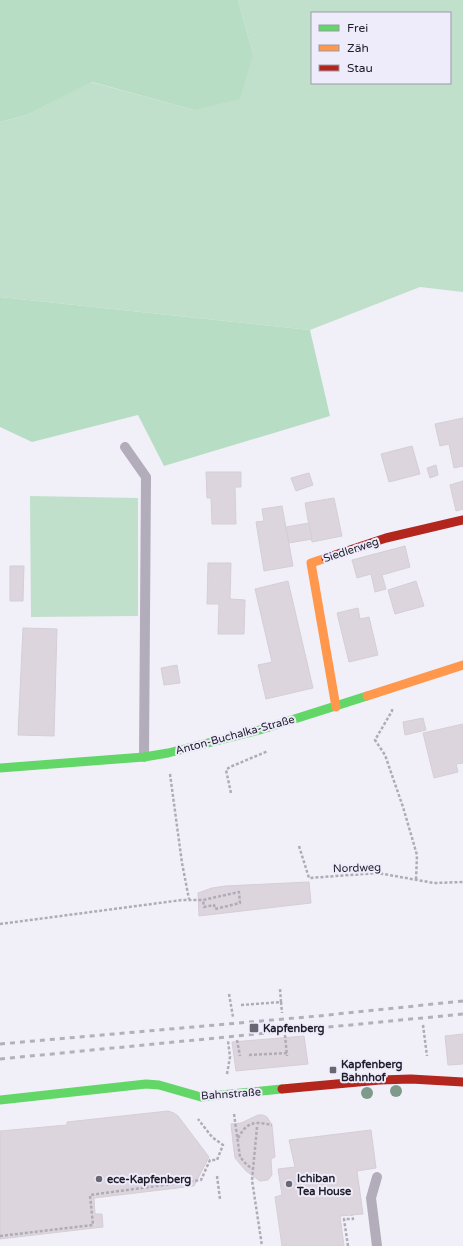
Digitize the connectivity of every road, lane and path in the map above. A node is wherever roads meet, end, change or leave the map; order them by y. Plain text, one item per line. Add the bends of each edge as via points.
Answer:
1 (125, 447) dead end
2 (463, 520) edge
3 (463, 665) edge
4 (388, 689) junction
5 (336, 706) junction
6 (274, 749) dead end
7 (168, 753) junction
8 (144, 757) junction
9 (0, 768) edge
10 (231, 793) dead end
11 (299, 846) dead end
12 (416, 880) junction
13 (463, 882) edge
14 (189, 899) junction
15 (203, 900) junction
16 (0, 924) edge
17 (280, 989) dead end
18 (229, 994) dead end
19 (281, 1002) junction
20 (241, 1005) dead end
21 (282, 1013) dead end
22 (233, 1017) dead end
23 (423, 1025) dead end
24 (285, 1035) dead end
25 (237, 1040) dead end
26 (228, 1041) dead end
27 (249, 1055) dead end
28 (240, 1056) dead end
29 (427, 1056) dead end
30 (227, 1075) dead end
31 (463, 1082) edge
32 (192, 1096) junction
33 (0, 1100) edge
34 (234, 1110) dead end
35 (272, 1125) dead end
36 (257, 1127) dead end
37 (237, 1138) junction
38 (253, 1170) junction
39 (217, 1176) dead end
40 (377, 1177) dead end
41 (220, 1199) dead end
42 (352, 1215) dead end
43 (0, 1236) edge
44 (262, 1246) edge
45 (348, 1246) edge
46 (377, 1246) edge

1 - 8 lane via 146,477
2 - 5 street, Siedlerweg via 364,545 311,563
3 - 4 street, Anton-Buchalka-Straße
4 - 5 street, Anton-Buchalka-Straße
4 - 12 path via 392,711 375,740 385,756 403,807 417,855
5 - 7 street, Anton-Buchalka-Straße via 262,729
6 - 10 path via 226,770
7 - 8 street, Anton-Buchalka-Straße
7 - 14 path via 170,781
8 - 9 street, Anton-Buchalka-Straße
11 - 12 path, Nordweg via 309,878 378,873
12 - 13 path, Nordweg via 434,883
14 - 15 path
14 - 16 path
15 - 15 path via 239,892 240,903 215,909 214,905 204,907
17 - 19 path
18 - 22 path
19 - 20 path
19 - 21 path
23 - 29 path
24 - 27 path via 287,1054
25 - 28 path
26 - 30 path via 230,1057
31 - 32 street, Bahnstraße via 380,1080 227,1096
32 - 33 street, Bahnstraße via 159,1085 146,1084
32 - 43 path via 189,1107 212,1137 223,1146 217,1160 210,1160 201,1180 90,1195 93,1225
34 - 37 path
35 - 37 path via 254,1123 243,1128
36 - 38 path
37 - 38 path via 240,1157
38 - 44 path via 252,1180
39 - 41 path
40 - 46 lane via 371,1198
42 - 45 path via 353,1219 344,1219

